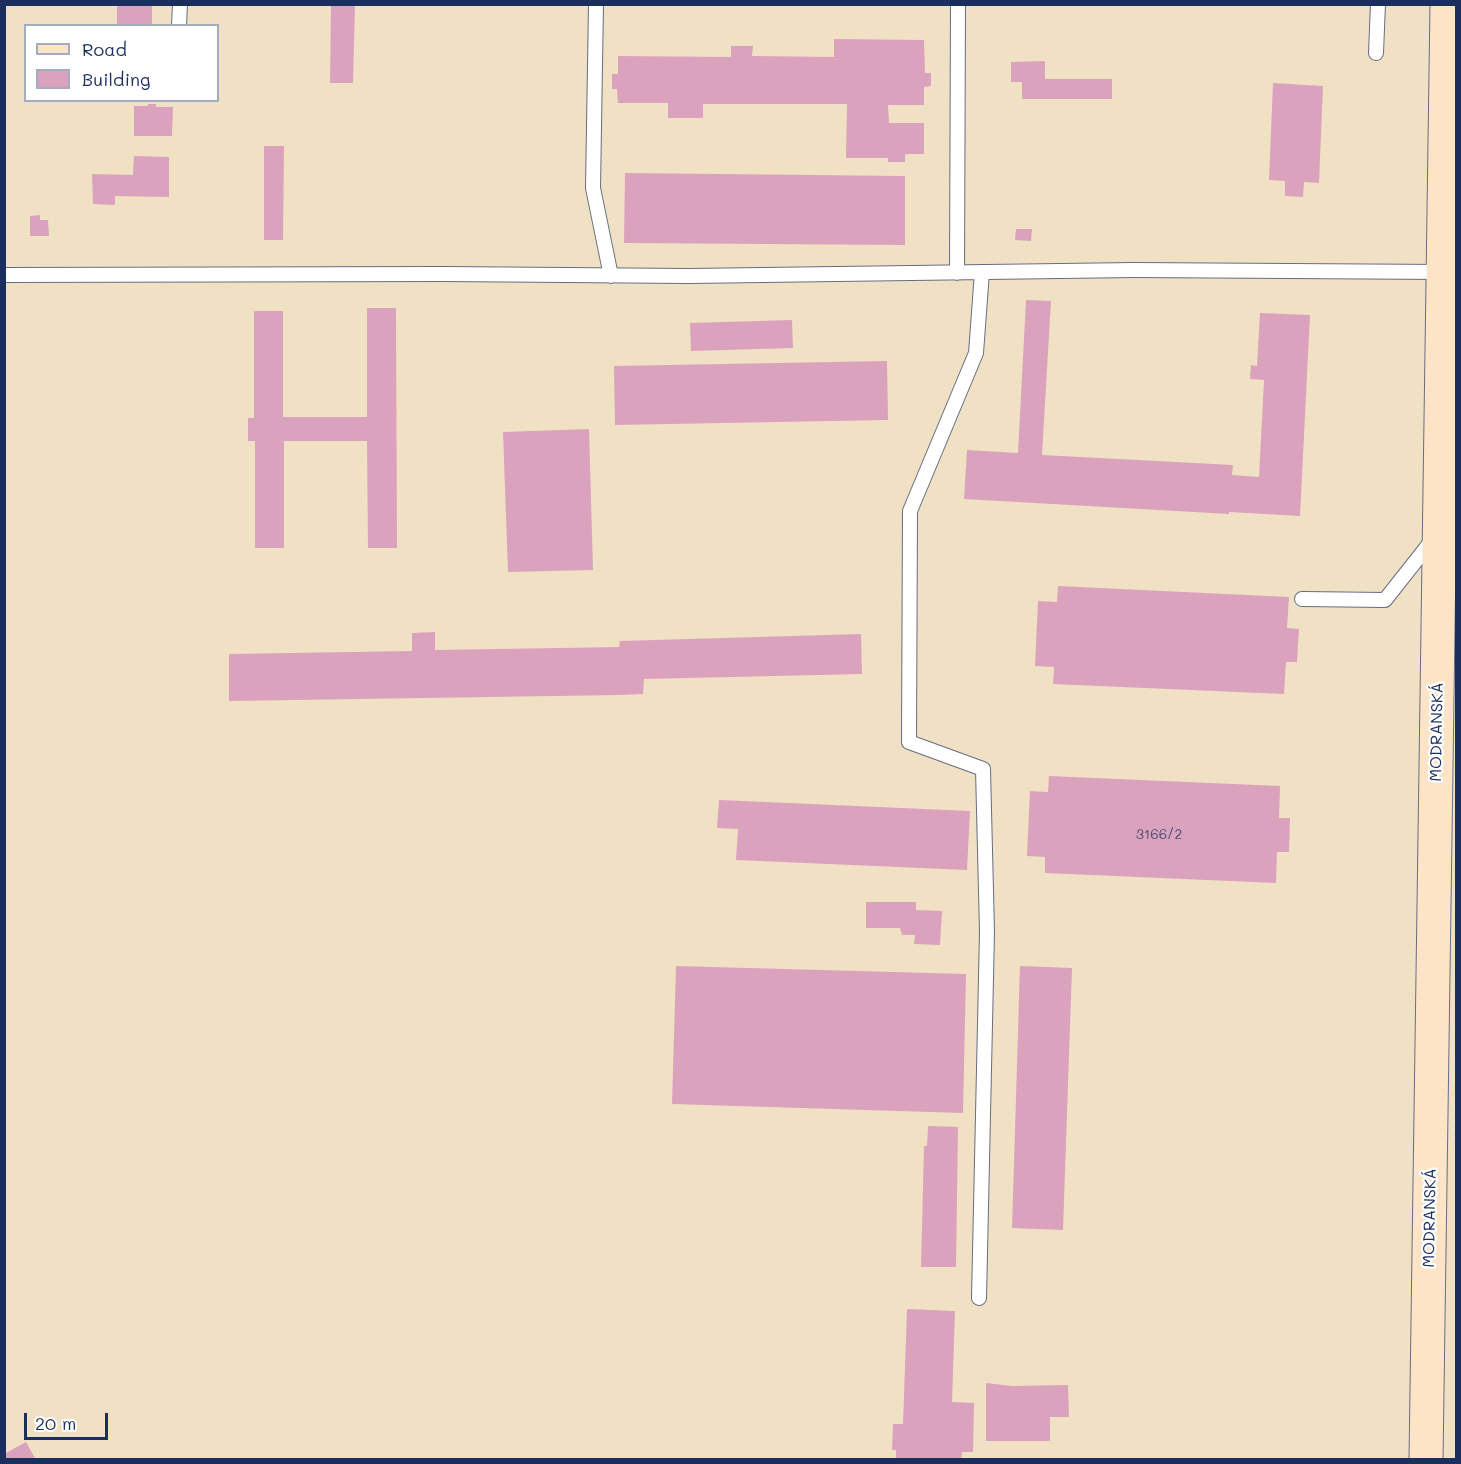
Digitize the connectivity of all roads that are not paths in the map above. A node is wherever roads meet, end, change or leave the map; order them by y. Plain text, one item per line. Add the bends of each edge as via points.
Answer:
1 (180, 4) edge
2 (596, 4) edge
3 (958, 4) edge
4 (1378, 4) edge
5 (1447, 4) edge
6 (179, 24) edge
7 (1376, 53) dead end
8 (982, 272) junction
9 (957, 273) junction
10 (1450, 273) edge
11 (4, 275) edge
12 (611, 276) junction
13 (1448, 521) edge
14 (1302, 599) dead end
15 (979, 1298) dead end
16 (1426, 1460) edge

1 - 6 lane
2 - 12 lane via 593,188
3 - 9 lane
4 - 7 lane
5 - 10 main road, MODRANSKÁ
8 - 9 lane
8 - 10 lane
8 - 15 lane via 976,353 910,511 909,742 983,769 987,932
9 - 12 lane
10 - 13 main road, MODRANSKÁ
11 - 12 lane
13 - 14 lane via 1385,600
13 - 16 main road, MODRANSKÁ

